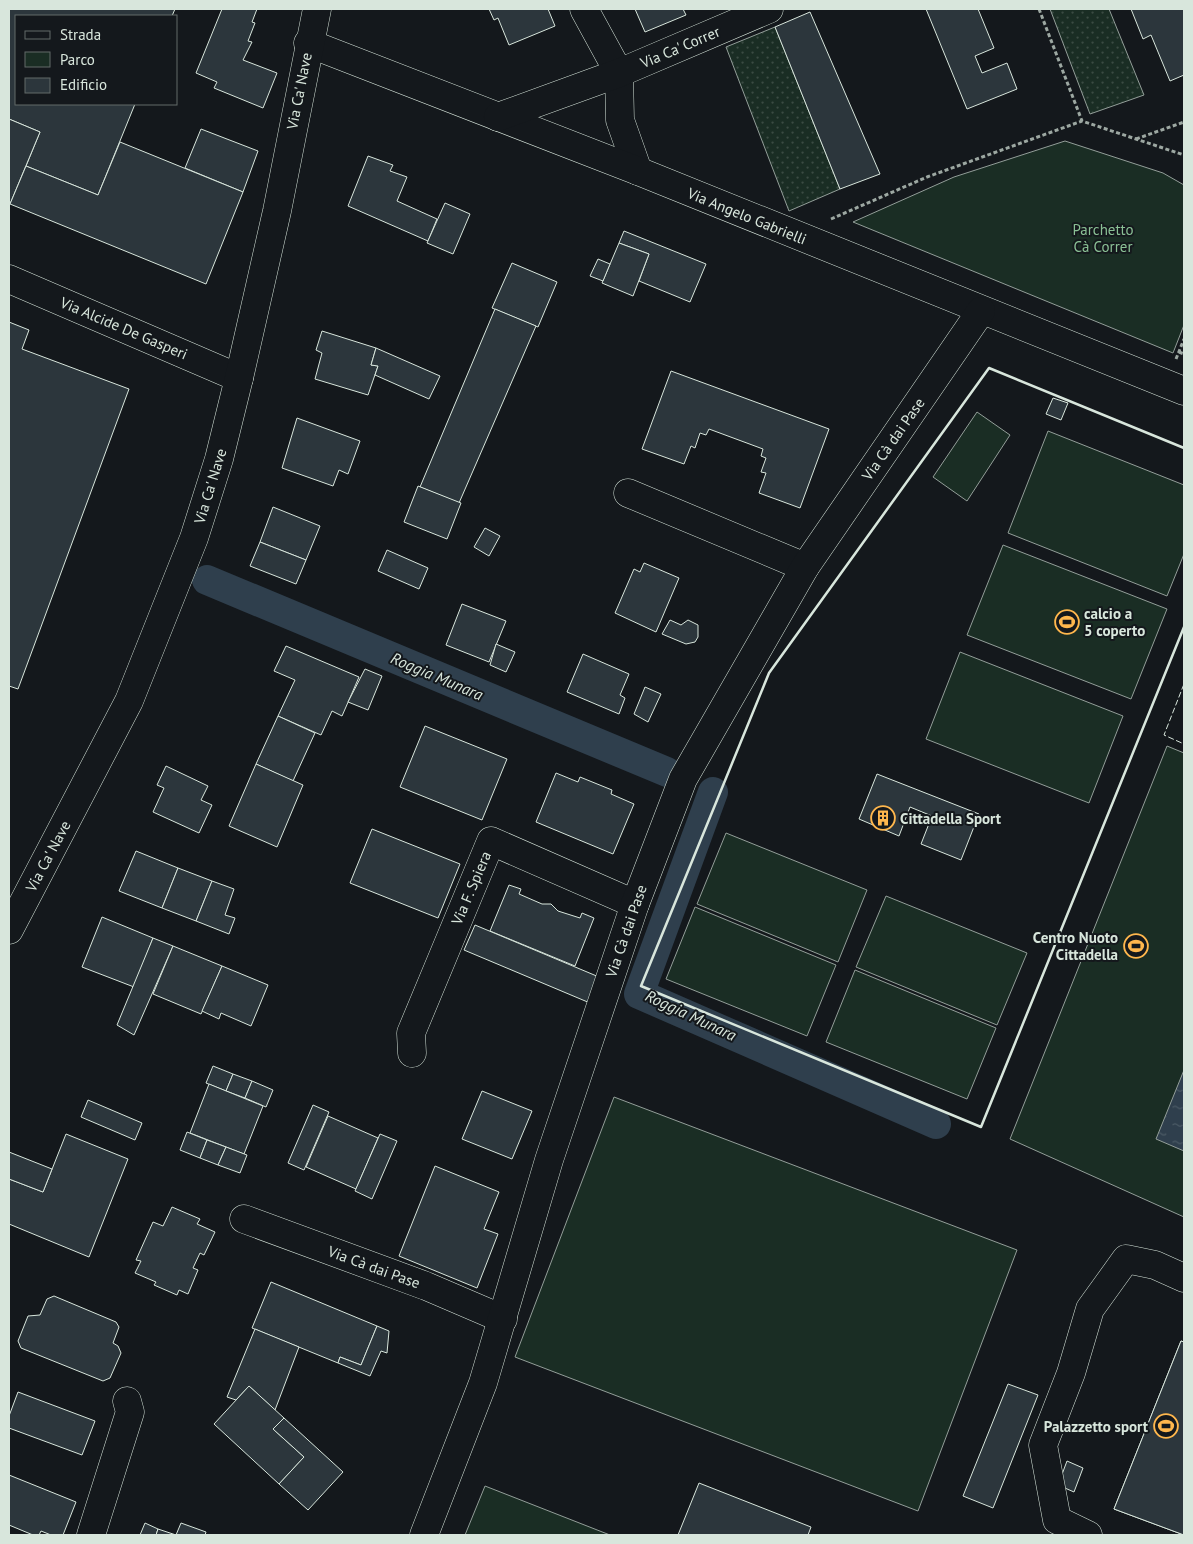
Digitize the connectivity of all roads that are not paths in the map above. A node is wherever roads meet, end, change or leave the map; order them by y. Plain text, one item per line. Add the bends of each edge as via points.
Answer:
1 (316, 9) edge
2 (584, 9) edge
3 (769, 9) edge
4 (308, 43) junction
5 (618, 73) junction
6 (498, 117) junction
7 (638, 172) junction
8 (9, 279) edge
9 (981, 311) junction
10 (239, 378) junction
11 (1184, 391) edge
12 (628, 493) dead end
13 (805, 567) junction
14 (634, 904) junction
15 (9, 930) edge
16 (412, 1053) dead end
17 (244, 1219) dead end
18 (1184, 1278) edge
19 (503, 1319) junction
20 (127, 1401) dead end
21 (91, 1535) edge
22 (424, 1535) edge
23 (1088, 1535) edge

1 - 4 street, Via Ca' Nave
2 - 5 street
3 - 5 street, Via Ca' Correr
4 - 6 street, Via Angelo Gabrielli
4 - 10 street, Via Ca' Nave via 277,211
5 - 6 street, Via Ca' Correr
5 - 7 street via 620,120
6 - 7 street, Via Angelo Gabrielli
7 - 9 street, Via Angelo Gabrielli
8 - 10 street, Via Alcide De Gasperi
9 - 11 street, Via Angelo Gabrielli
9 - 13 street, Via Cà dai Pase
10 - 15 street, Via Ca' Nave via 220,459 194,538 129,701
12 - 13 street
13 - 14 street, Via Cà dai Pase via 683,779
14 - 16 street, Via F. Spiera via 491,841 411,1034
14 - 19 street, Via Cà dai Pase via 548,1160
17 - 19 street, Via Cà dai Pase via 426,1286
18 - 23 street via 1155,1265 1126,1259 1090,1309 1071,1373 1043,1445 1058,1520
19 - 22 street, Via Cà dai Pase via 482,1384
20 - 21 street via 130,1412

